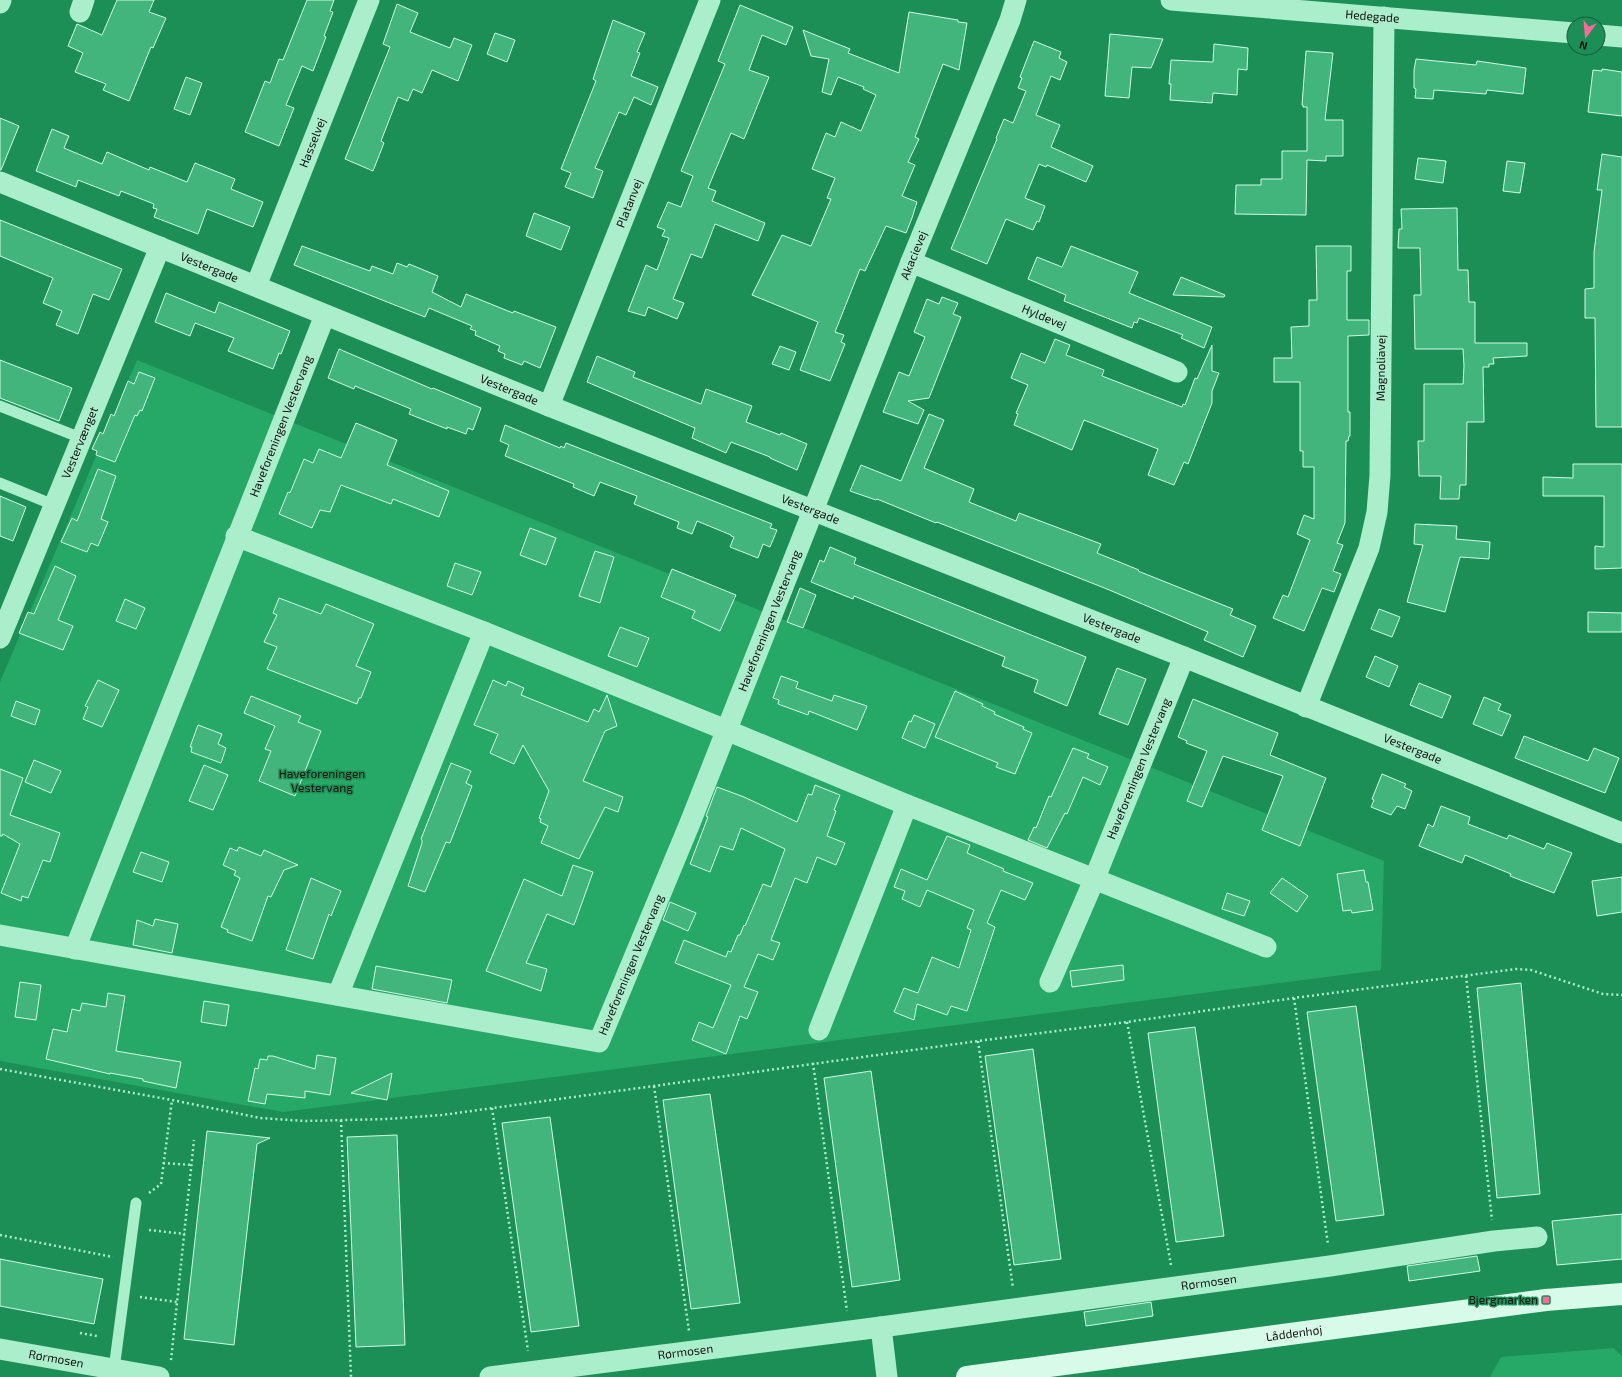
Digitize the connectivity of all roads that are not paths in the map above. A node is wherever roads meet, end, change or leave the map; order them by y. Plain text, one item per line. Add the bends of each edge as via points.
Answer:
1 (1, 0) edge
2 (369, 0) edge
3 (710, 0) edge
4 (1016, 0) edge
5 (1171, 0) edge
6 (0, 3) edge
7 (1273, 4) edge
8 (1384, 17) junction
9 (1566, 32) edge
10 (1606, 36) edge
11 (1622, 37) edge
12 (0, 182) edge
13 (160, 247) junction
14 (911, 262) junction
15 (256, 286) junction
16 (325, 315) junction
17 (1177, 372) dead end
18 (0, 406) edge
19 (548, 406) junction
20 (81, 438) junction
21 (0, 484) edge
22 (54, 505) junction
23 (814, 511) junction
24 (236, 536) junction
25 (484, 632) junction
26 (0, 638) edge
27 (1184, 657) junction
28 (1306, 707) junction
29 (726, 730) junction
30 (907, 805) junction
31 (1622, 833) edge
32 (1094, 880) junction
33 (0, 935) edge
34 (1266, 947) dead end
35 (75, 949) junction
36 (1050, 982) dead end
37 (338, 995) junction
38 (818, 1030) dead end
39 (136, 1203) road end
40 (1536, 1237) dead end
41 (1622, 1294) edge
42 (881, 1327) junction
43 (0, 1349) edge
44 (114, 1370) junction
45 (165, 1370) edge
46 (490, 1377) edge
47 (887, 1377) edge
48 (967, 1377) edge

1 - 6 street
2 - 15 street, Hasselvej
3 - 19 street, Platanvej
4 - 14 street, Akacievej
5 - 7 street, Hedegade
7 - 8 street, Hedegade
8 - 9 street, Hedegade
8 - 28 street, Magnoliavej via 1380,475 1377,512 1369,548
10 - 11 street
12 - 13 street, Vestergade
13 - 15 street, Vestergade
13 - 20 street, Vestervænget
14 - 17 street, Hyldevej
14 - 23 street, Akacievej
15 - 16 street, Vestergade
16 - 19 street, Vestergade
16 - 24 street, Haveforeningen Vestervang
18 - 20 lane
19 - 23 street, Vestergade
20 - 22 street, Vestervænget
21 - 22 lane
22 - 26 street, Vestervænget
23 - 27 street, Vestergade
23 - 29 street, Haveforeningen Vestervang
24 - 25 street
24 - 35 street, Haveforeningen Vestervang
25 - 29 street
25 - 37 street
27 - 28 street, Vestergade
27 - 32 street, Haveforeningen Vestervang
28 - 31 street, Vestergade
29 - 30 street
29 - 37 street, Haveforeningen Vestervang via 599,1042
30 - 32 street
30 - 38 street
32 - 34 street
32 - 36 street, Haveforeningen Vestervang
33 - 35 street, Haveforeningen Vestervang
35 - 37 street, Haveforeningen Vestervang
39 - 44 lane
40 - 42 street, Rørmosen
41 - 48 street, Låddenhøj via 1546,1300
42 - 46 street, Rørmosen
42 - 47 street
43 - 44 street, Rørmosen
44 - 45 street, Rørmosen

